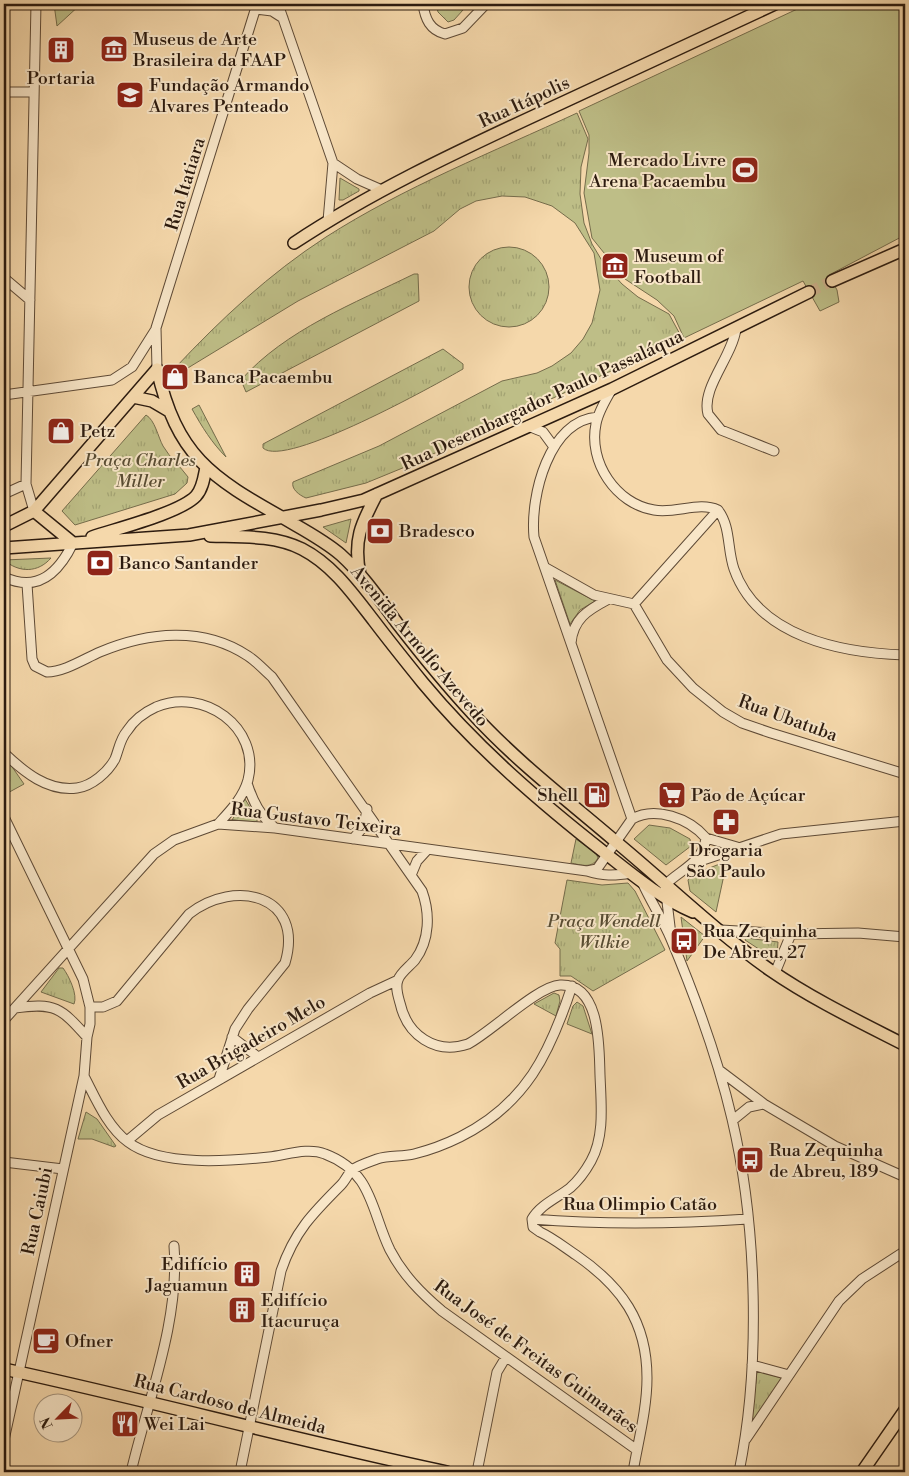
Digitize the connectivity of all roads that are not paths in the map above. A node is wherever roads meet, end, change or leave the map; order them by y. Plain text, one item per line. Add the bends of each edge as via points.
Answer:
1 (4, 4) edge
2 (36, 4) edge
3 (278, 4) edge
4 (423, 4) edge
5 (486, 4) edge
6 (775, 4) edge
7 (256, 6) edge
8 (283, 18) junction
9 (4, 92) edge
10 (34, 92) junction
11 (333, 163) junction
12 (342, 170) junction
13 (333, 177) junction
14 (382, 190) junction
15 (328, 221) junction
16 (294, 244) dead end
17 (905, 249) edge
18 (4, 278) edge
19 (832, 282) tunnel mouth
20 (809, 292) tunnel mouth
21 (30, 300) junction
22 (156, 328) junction
23 (736, 329) junction
24 (157, 369) junction
25 (612, 389) junction
26 (27, 392) junction
27 (4, 395) edge
28 (598, 395) junction
29 (134, 397) junction
30 (169, 411) junction
31 (598, 417) junction
32 (528, 426) junction
33 (554, 447) junction
34 (774, 451) dead end
35 (206, 467) junction
36 (26, 484) junction
37 (4, 494) edge
38 (377, 494) junction
39 (718, 510) junction
40 (34, 511) junction
41 (282, 518) junction
42 (4, 526) edge
43 (190, 535) junction
44 (73, 543) junction
45 (4, 548) edge
46 (546, 568) junction
47 (360, 575) junction
48 (4, 577) edge
49 (27, 584) junction
50 (607, 600) junction
51 (634, 604) junction
52 (571, 646) junction
53 (905, 655) edge
54 (4, 753) edge
55 (905, 774) edge
56 (247, 783) junction
57 (366, 809) junction
58 (4, 817) edge
59 (632, 819) junction
60 (905, 821) edge
61 (218, 824) junction
62 (275, 828) junction
63 (706, 838) junction
64 (353, 840) junction
65 (617, 842) junction
66 (392, 845) junction
67 (740, 847) junction
68 (428, 849) junction
69 (608, 855) junction
70 (694, 864) junction
71 (587, 871) junction
72 (631, 873) junction
73 (412, 874) junction
74 (642, 881) junction
75 (665, 885) junction
76 (666, 899) junction
77 (701, 915) junction
78 (721, 930) junction
79 (791, 934) junction
80 (905, 937) edge
81 (671, 939) junction
82 (69, 947) junction
83 (775, 973) junction
84 (398, 980) junction
85 (572, 986) junction
86 (90, 1007) junction
87 (15, 1008) junction
88 (4, 1020) edge
89 (86, 1037) junction
90 (232, 1037) junction
91 (905, 1045) edge
92 (258, 1057) junction
93 (719, 1070) junction
94 (84, 1076) junction
95 (219, 1079) junction
96 (764, 1104) junction
97 (732, 1120) junction
98 (127, 1141) junction
99 (4, 1162) edge
100 (63, 1169) junction
101 (352, 1170) junction
102 (905, 1177) edge
103 (532, 1219) junction
104 (748, 1219) junction
105 (174, 1246) dead end
106 (905, 1251) edge
107 (506, 1357) junction
108 (752, 1365) junction
109 (4, 1369) edge
110 (18, 1372) junction
111 (789, 1376) junction
112 (149, 1402) junction
113 (905, 1410) edge
114 (251, 1428) junction
115 (4, 1440) edge
116 (746, 1440) junction
117 (637, 1450) junction
118 (132, 1472) edge
119 (240, 1472) edge
120 (447, 1472) edge
121 (477, 1472) edge
122 (634, 1472) edge
123 (739, 1472) edge
124 (862, 1472) edge

1 - 2 street
2 - 10 street
3 - 8 street
4 - 5 street via 432,27 445,34 463,28
6 - 14 main road, Rua Itápolis
7 - 8 street, Rua Itatiara
7 - 22 street, Rua Itatiara
8 - 11 street
9 - 10 street
10 - 21 street
11 - 12 street
11 - 13 street
12 - 13 street
12 - 14 street
13 - 15 street
14 - 15 main road, Rua Itápolis
15 - 16 main road, Rua Itápolis
17 - 19 main road
18 - 21 street
20 - 23 main road, Rua Desembargador Paulo Passaláqua
21 - 26 street
22 - 24 street, Rua Itatiara
22 - 26 street via 132,368 123,375 100,383
23 - 25 main road, Rua Desembargador Paulo Passaláqua
23 - 34 street via 732,346 708,395 708,414 720,430
24 - 29 main road
24 - 30 main road
25 - 28 main road, Rua Desembargador Paulo Passaláqua
25 - 31 street
26 - 27 street
26 - 36 street
28 - 31 street
28 - 32 main road, Rua Desembargador Paulo Passaláqua
29 - 30 main road via 152,401
29 - 40 main road
30 - 35 main road via 183,439
31 - 33 street via 585,418 573,424
31 - 39 street via 595,439 600,466 624,496 653,510 704,506
32 - 33 street via 543,432
32 - 38 main road, Rua Desembargador Paulo Passaláqua
33 - 46 street via 536,494 533,512 534,537
35 - 41 main road via 231,488
35 - 44 main road via 203,484 196,496 180,506
36 - 37 street
36 - 40 street
38 - 41 main road, Rua Desembargador Paulo Passaláqua
38 - 47 main road via 359,530 357,560
39 - 51 street
39 - 53 street via 726,524 738,580 757,608 772,621 788,630 847,648
40 - 42 main road
40 - 44 main road
41 - 43 main road
41 - 47 main road, Avenida Arnolfo Azevedo via 341,555
43 - 44 main road
43 - 69 main road, Avenida Arnolfo Azevedo via 267,538 302,549 320,561 350,590 443,707 567,822
44 - 45 main road
44 - 49 street via 59,568
46 - 50 street
46 - 52 street
47 - 65 main road, Avenida Arnolfo Azevedo via 474,716 520,761
48 - 49 street
49 - 57 street via 32,659 39,670 52,672 138,638 187,635 229,645 249,657 280,686
50 - 51 street
50 - 52 street via 582,615 575,626
51 - 55 street, Rua Ubatuba via 667,660 722,712 771,733
52 - 59 street
54 - 56 street via 34,778 48,785 79,788 108,770 126,731 142,715 170,702 185,701 214,709 233,724 246,748
56 - 61 street via 244,793
56 - 62 street via 254,803 264,819
57 - 64 street via 364,826
57 - 66 street
58 - 82 street, Rua Caiubi
59 - 63 street via 649,812 664,814 694,826
59 - 65 street
60 - 67 street via 806,830
61 - 62 street, Rua Gustavo Teixeira
61 - 82 street, Rua Gustavo Teixeira via 174,840 154,854
62 - 64 street, Rua Gustavo Teixeira
63 - 67 street
63 - 70 street
64 - 66 street, Rua Gustavo Teixeira
65 - 69 street
65 - 75 main road, Avenida Arnolfo Azevedo
66 - 68 street, Rua Gustavo Teixeira
66 - 73 street
67 - 70 street
68 - 71 street, Rua Gustavo Teixeira
68 - 73 street
69 - 71 street via 597,869
69 - 72 main road, Avenida Arnolfo Azevedo
70 - 75 street
71 - 72 street, Rua Gustavo Teixeira via 612,877
72 - 74 main road, Avenida Arnolfo Azevedo
73 - 84 street via 426,902 428,920 420,952
74 - 76 main road, Avenida Arnolfo Azevedo
74 - 81 street
75 - 76 street
75 - 77 main road, Avenida Arnolfo Azevedo
76 - 77 main road, Avenida Arnolfo Azevedo
76 - 81 street
77 - 78 main road
78 - 79 street
78 - 83 main road
79 - 80 street via 858,933
79 - 83 street
81 - 93 street
82 - 86 street, Rua Caiubi via 83,979
82 - 87 street, Rua Gustavo Teixeira
83 - 91 main road
84 - 85 street via 399,999 408,1025 422,1038 442,1048 458,1047 477,1039 547,989 558,985
84 - 92 street, Rua Brigadeiro Melo
85 - 101 street via 540,1065 509,1103 474,1130 447,1144 413,1154 378,1159
85 - 103 street via 585,997 598,1030 601,1123 598,1142 592,1160 572,1186 541,1207
86 - 89 street, Rua Caiubi
86 - 90 street via 103,1007 117,1001 200,905 230,895 252,895 268,902 280,913 289,946 284,963 248,1009
87 - 88 street, Rua Gustavo Teixeira
87 - 89 street via 49,1006 62,1011
89 - 94 street, Rua Caiubi
90 - 92 street
90 - 95 street
92 - 95 street, Rua Brigadeiro Melo
93 - 96 street
93 - 97 street
94 - 98 street, Rua José de Freitas Guimarães via 106,1118
94 - 100 street, Rua Caiubi
95 - 98 street, Rua Brigadeiro Melo via 158,1115
96 - 97 street via 749,1107
96 - 102 street via 835,1146
97 - 104 street
98 - 101 street, Rua José de Freitas Guimarães via 141,1150 192,1160 320,1152
99 - 100 street
100 - 110 street, Rua Caiubi
101 - 107 street, Rua José de Freitas Guimarães via 364,1181 390,1250 416,1288
101 - 114 street via 310,1216 288,1251 280,1271
103 - 104 street, Rua Olimpio Catão via 589,1224 650,1224
103 - 117 street via 533,1227 613,1284 633,1314 644,1346 647,1378
104 - 108 street via 753,1298
105 - 112 street via 173,1297
106 - 111 street via 862,1279 839,1301
107 - 117 street, Rua José de Freitas Guimarães
107 - 121 street via 497,1372
108 - 111 street
108 - 116 street
109 - 110 main road, Rua Cardoso de Almeida
110 - 112 main road, Rua Cardoso de Almeida
110 - 115 street, Rua Caiubi
111 - 116 street
112 - 114 main road, Rua Cardoso de Almeida
112 - 118 street
113 - 124 main road
114 - 119 street
114 - 120 main road, Rua Cardoso de Almeida
116 - 123 street
117 - 122 street

